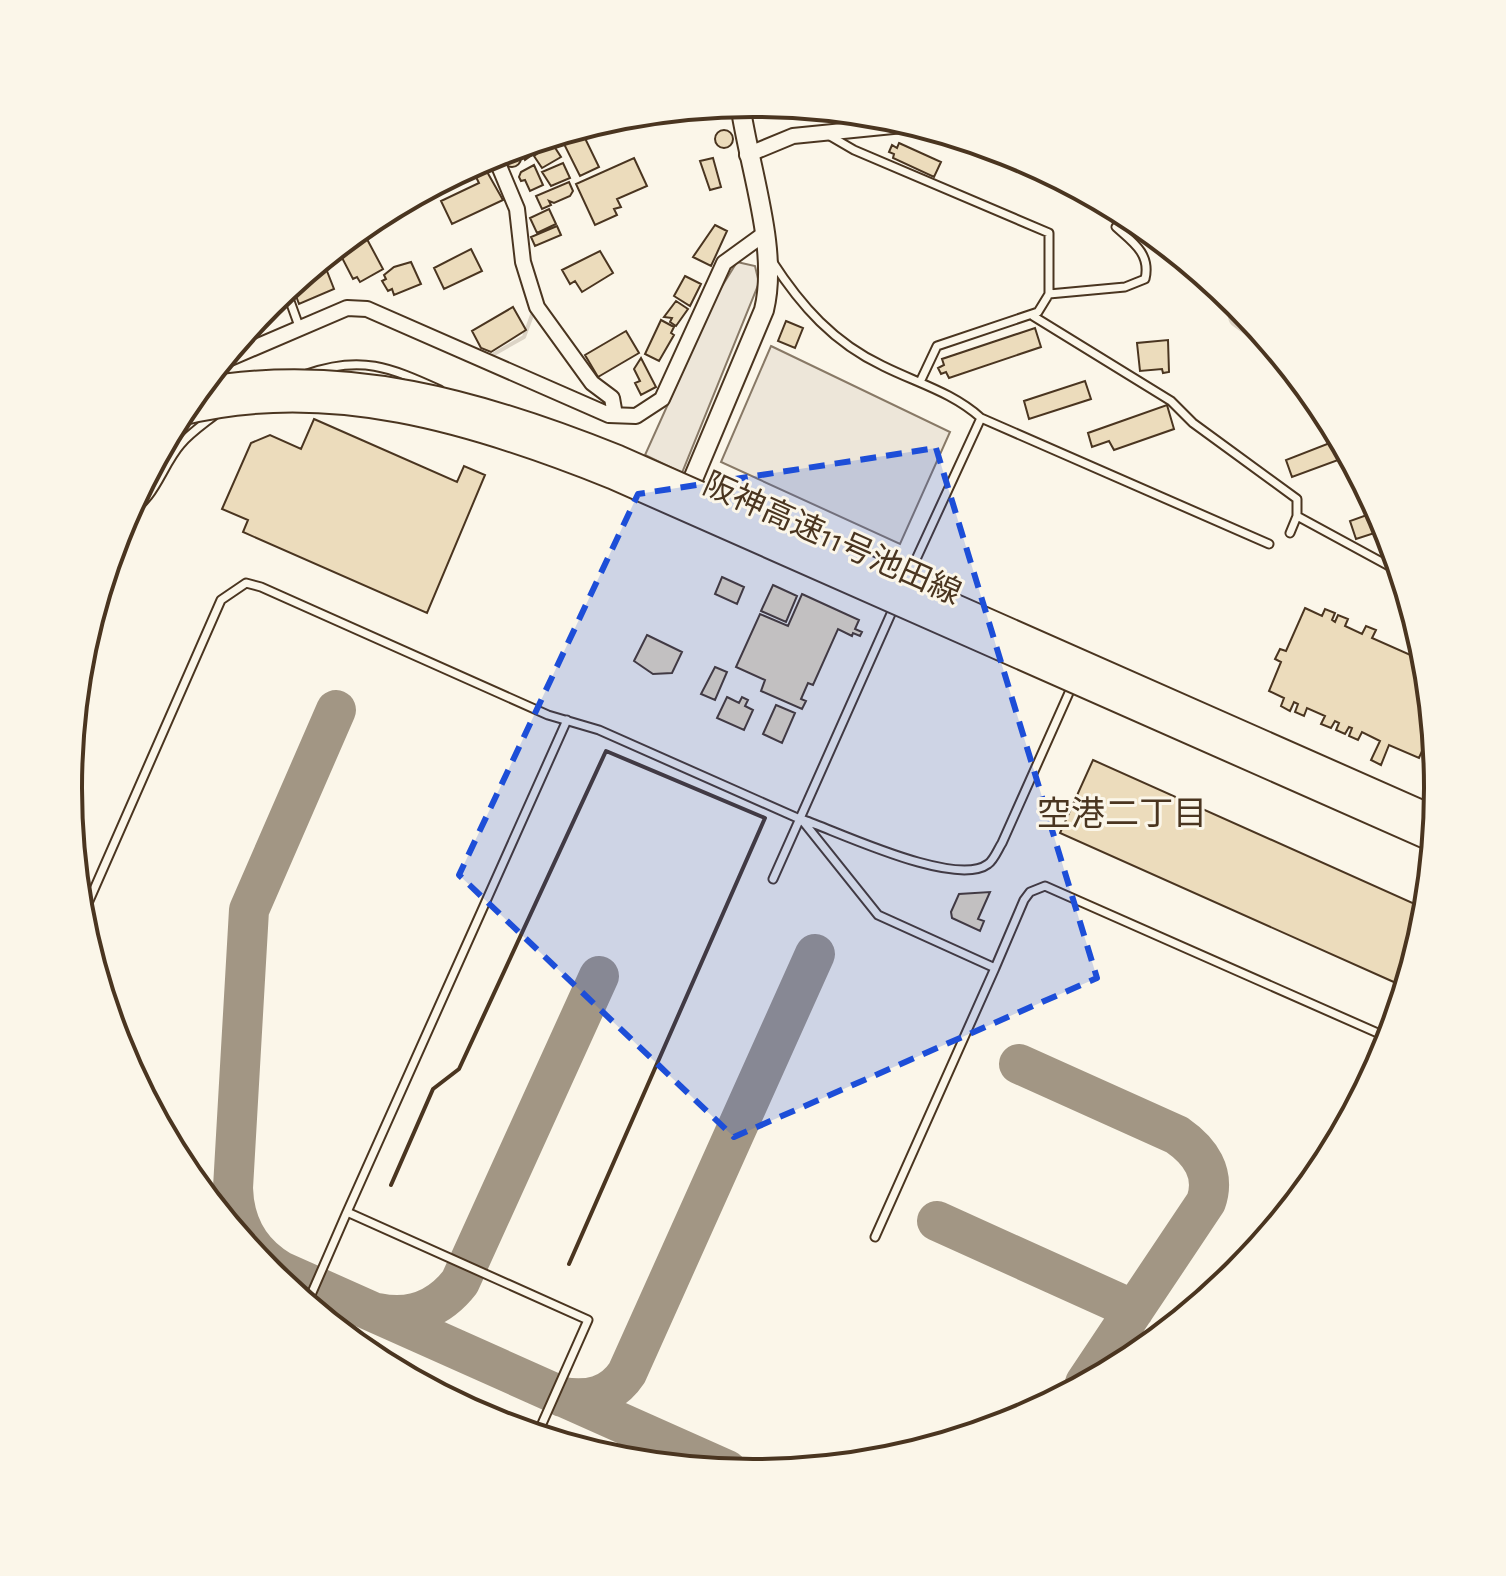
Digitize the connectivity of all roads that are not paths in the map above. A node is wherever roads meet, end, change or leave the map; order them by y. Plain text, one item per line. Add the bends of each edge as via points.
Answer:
1 (742, 117) edge
2 (871, 128) edge
3 (825, 132) junction
4 (747, 155) junction
5 (499, 167) edge
6 (1116, 227) dead end
7 (764, 234) junction
8 (770, 258) junction
9 (1049, 294) junction
10 (291, 303) edge
11 (1033, 316) junction
12 (300, 329) junction
13 (244, 353) edge
14 (920, 382) junction
15 (214, 389) edge
16 (199, 410) edge
17 (615, 415) junction
18 (981, 418) junction
19 (149, 494) edge
20 (683, 497) junction
21 (1297, 516) junction
22 (1290, 533) dead end
23 (1269, 544) dead end
24 (1385, 564) edge
25 (900, 594) junction
26 (1078, 672) junction
27 (567, 720) junction
28 (1423, 814) edge
29 (802, 820) junction
30 (1423, 823) edge
31 (1423, 834) edge
32 (773, 879) dead end
33 (91, 896) edge
34 (995, 968) junction
35 (1377, 1033) edge
36 (347, 1212) junction
37 (875, 1237) dead end
38 (312, 1293) edge
39 (542, 1424) edge

1 - 4 street
2 - 3 street
3 - 4 street via 785,138
3 - 9 lane via 868,156 1049,233
4 - 7 street
5 - 17 street via 517,209 523,262 537,307 592,383 612,398
6 - 9 lane via 1140,248 1148,268 1145,279 1125,287
7 - 8 street
7 - 17 street via 724,263 662,399 636,416
8 - 14 lane via 792,294 828,330 881,366
8 - 20 street via 764,310
9 - 11 lane
10 - 12 lane
11 - 14 lane via 937,346
11 - 21 lane via 1171,401 1297,499
12 - 13 street
12 - 17 street via 347,308 367,309
14 - 18 lane via 960,399
15 - 28 highway, 阪神高速11号池田線, bridge via 288,381 368,385 444,398 524,422 618,458
16 - 31 highway, 阪神高速11号池田線, bridge via 245,402 336,401 402,409 518,440 612,476
18 - 23 lane
18 - 25 lane
19 - 20 lane via 180,445 235,399 333,365 357,362 405,374
20 - 25 street
21 - 22 lane
21 - 24 lane
25 - 26 street
25 - 29 lane
26 - 29 lane via 989,864 968,871 942,870
26 - 30 street
27 - 29 lane
27 - 33 lane via 246,583 221,600
27 - 36 lane
29 - 32 lane
29 - 34 lane via 878,915
34 - 35 lane via 1024,900 1045,886
34 - 37 lane
36 - 38 lane
36 - 39 lane via 588,1320

